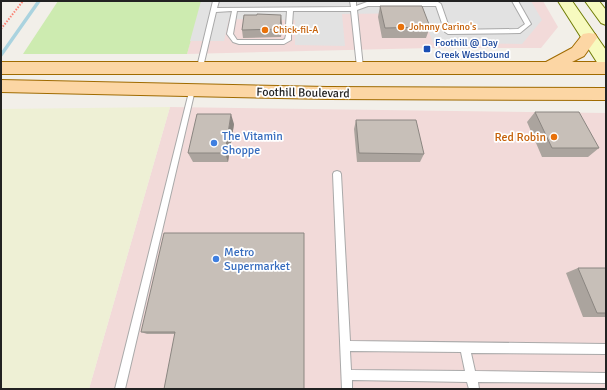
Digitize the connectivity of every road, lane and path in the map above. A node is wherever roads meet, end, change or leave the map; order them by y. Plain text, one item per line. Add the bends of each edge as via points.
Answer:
1 (23, 1) edge
2 (216, 1) edge
3 (353, 1) edge
4 (515, 1) edge
5 (565, 1) edge
6 (592, 1) edge
7 (354, 9) junction
8 (214, 10) junction
9 (235, 10) junction
10 (290, 10) junction
11 (606, 20) edge
12 (1, 29) edge
13 (588, 38) junction
14 (606, 63) edge
15 (200, 67) junction
16 (360, 67) junction
17 (1, 68) edge
18 (549, 68) junction
19 (606, 68) edge
20 (1, 86) edge
21 (36, 86) junction
22 (192, 90) junction
23 (606, 94) edge
24 (337, 174) dead end
25 (345, 346) junction
26 (465, 347) junction
27 (606, 349) edge
28 (347, 375) junction
29 (471, 377) junction
30 (606, 378) edge
31 (120, 389) edge
32 (347, 389) edge
33 (474, 389) edge

1 - 12 path
2 - 8 lane
3 - 7 lane
4 - 7 lane via 528,24 520,31 506,32 448,32 438,4 367,4
5 - 13 main road
6 - 11 main road
7 - 10 lane
7 - 16 lane
8 - 9 lane
8 - 15 lane
9 - 10 lane
9 - 10 lane via 230,34 239,42 288,40
13 - 14 main road
13 - 18 main road via 578,52
15 - 16 main road, Foothill Boulevard
15 - 17 main road, Foothill Boulevard
15 - 21 main road via 197,74 191,77 74,78
16 - 18 main road, Foothill Boulevard
18 - 19 main road, Foothill Boulevard
20 - 21 main road, Foothill Boulevard
21 - 22 main road, Foothill Boulevard
22 - 23 main road, Foothill Boulevard via 339,94
22 - 31 lane
24 - 25 lane
25 - 26 lane
25 - 28 lane
26 - 27 lane
26 - 29 lane
28 - 29 lane
28 - 32 lane
29 - 30 lane
29 - 33 lane

